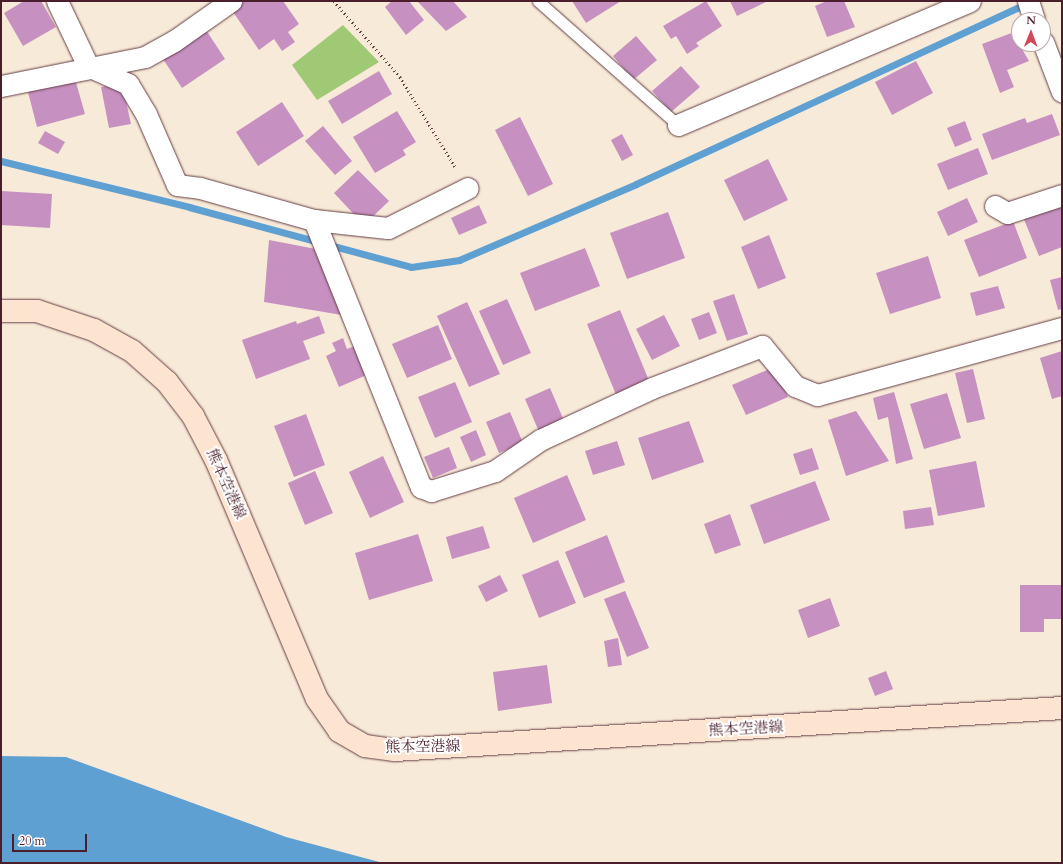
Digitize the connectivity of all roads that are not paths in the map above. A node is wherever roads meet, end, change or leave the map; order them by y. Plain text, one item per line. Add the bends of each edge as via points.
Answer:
1 (57, 1) edge
2 (231, 1) edge
3 (538, 1) edge
4 (970, 1) edge
5 (1047, 52) edge
6 (88, 66) junction
7 (1, 86) edge
8 (1062, 92) edge
9 (678, 125) joint
10 (468, 188) road end
11 (1062, 195) edge
12 (995, 206) dead end
13 (318, 229) junction
14 (1, 311) edge
15 (1062, 328) edge
16 (1062, 708) edge

1 - 6 street
2 - 6 street via 174,41 145,57
3 - 9 lane
4 - 9 street
5 - 8 street
6 - 7 street
6 - 13 street via 128,84 146,114 176,185
10 - 13 street via 388,228
11 - 12 street via 1007,213
13 - 15 street via 421,487 431,491 494,471 540,440 652,388 762,346 795,386 817,395
14 - 16 main road, 熊本空港線 via 37,311 94,330 132,351 167,382 193,416 216,460 317,699 339,731 365,746 395,750

